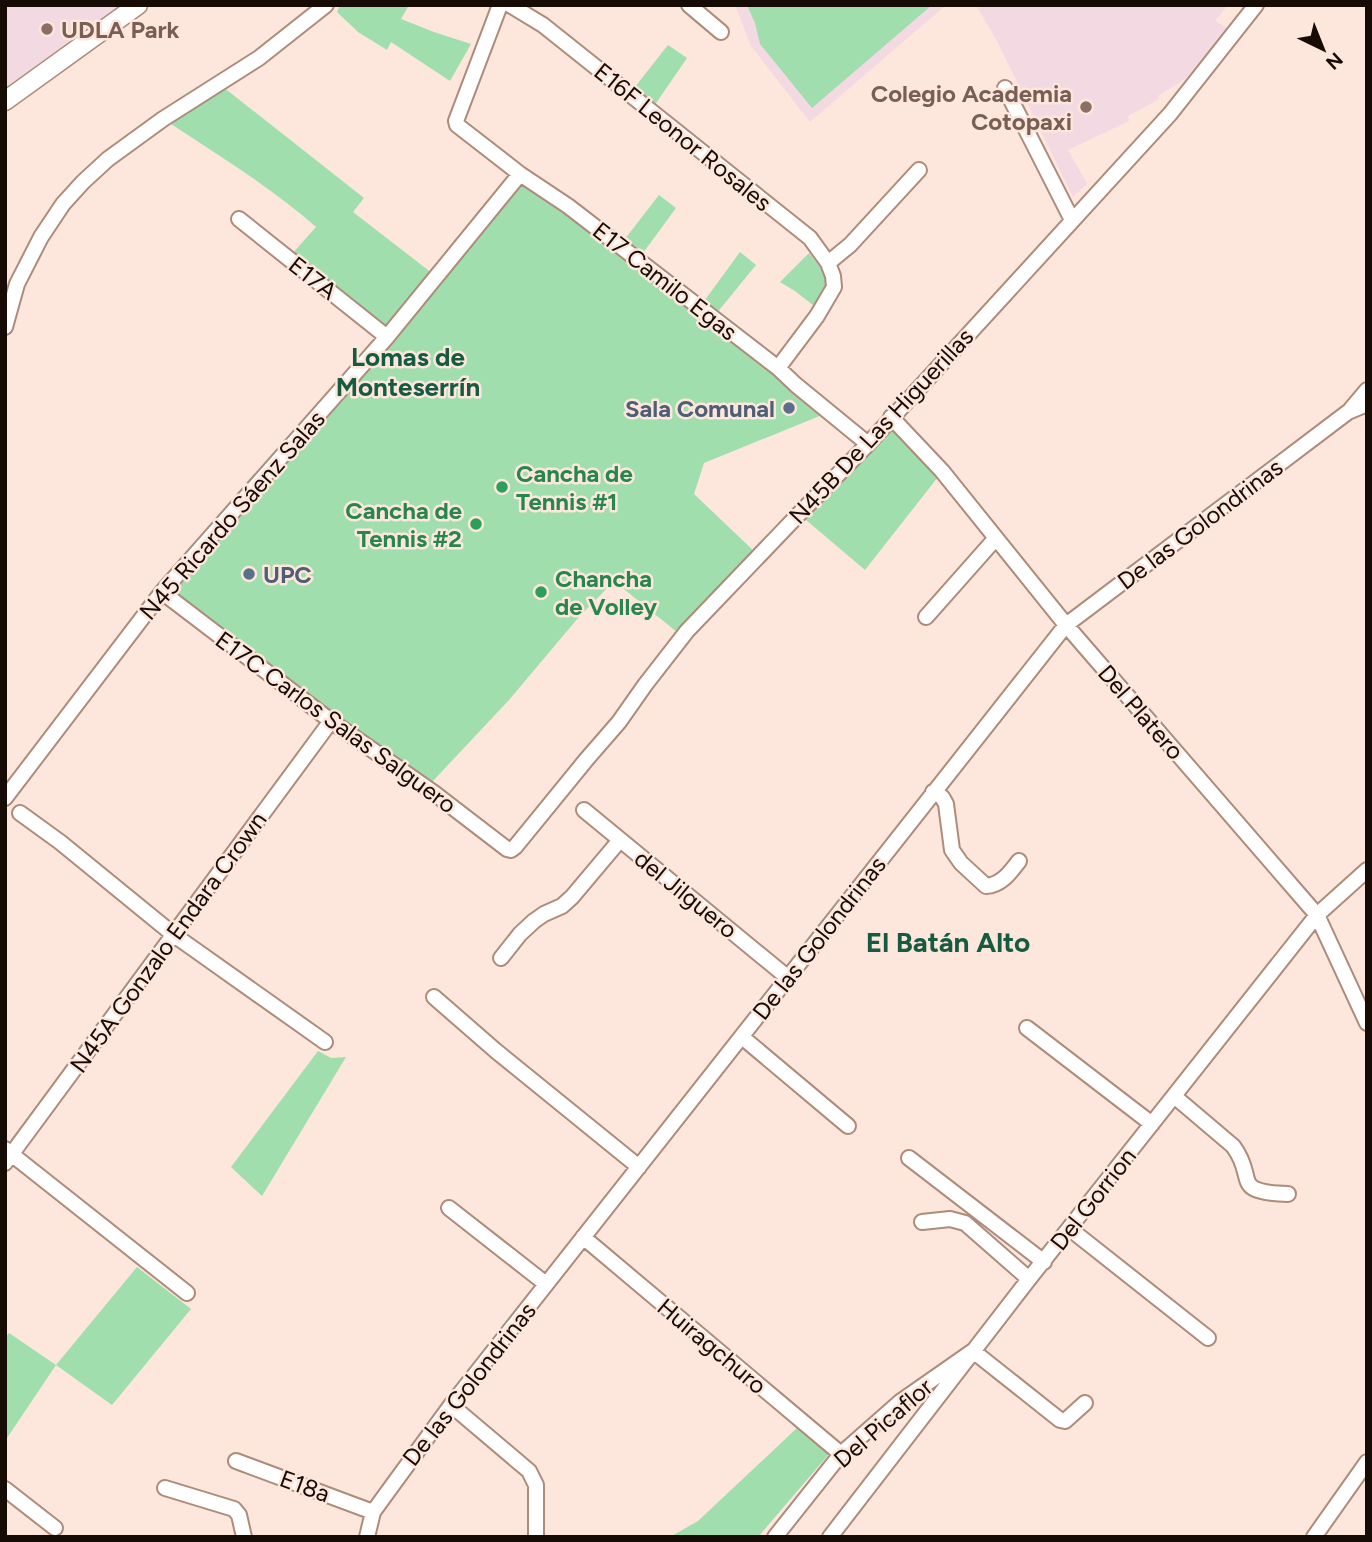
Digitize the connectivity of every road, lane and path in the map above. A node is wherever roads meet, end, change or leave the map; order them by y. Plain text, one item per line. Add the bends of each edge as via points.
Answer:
1 (138, 5) edge
2 (326, 5) edge
3 (500, 5) edge
4 (510, 5) edge
5 (689, 5) edge
6 (1255, 5) edge
7 (721, 32) dead end
8 (1005, 88) dead end
9 (5, 101) edge
10 (919, 170) dead end
11 (520, 174) junction
12 (239, 219) dead end
13 (1072, 220) junction
14 (828, 263) junction
15 (5, 327) edge
16 (387, 337) junction
17 (778, 369) junction
18 (1367, 390) edge
19 (1367, 404) edge
20 (1348, 412) junction
21 (891, 418) junction
22 (868, 444) junction
23 (996, 538) junction
24 (162, 592) junction
25 (926, 618) dead end
26 (1066, 625) junction
27 (331, 721) junction
28 (933, 792) junction
29 (5, 798) edge
30 (584, 810) dead end
31 (20, 813) dead end
32 (620, 840) junction
33 (511, 850) joint
34 (1019, 861) dead end
35 (1367, 870) edge
36 (1317, 915) junction
37 (174, 935) junction
38 (501, 958) dead end
39 (787, 977) junction
40 (434, 997) dead end
41 (1367, 1023) edge
42 (1027, 1028) dead end
43 (742, 1037) junction
44 (325, 1042) dead end
45 (1174, 1096) junction
46 (1152, 1124) junction
47 (848, 1126) dead end
48 (7, 1155) edge
49 (909, 1157) dead end
50 (639, 1167) junction
51 (1288, 1194) dead end
52 (449, 1208) dead end
53 (922, 1222) dead end
54 (1070, 1228) junction
55 (583, 1237) junction
56 (1044, 1262) junction
57 (1029, 1279) junction
58 (546, 1284) junction
59 (187, 1293) dead end
60 (1208, 1338) dead end
61 (974, 1351) junction
62 (1085, 1404) dead end
63 (451, 1405) junction
64 (841, 1454) junction
65 (236, 1461) dead end
66 (1367, 1462) edge
67 (165, 1488) dead end
68 (5, 1489) edge
69 (373, 1512) junction
70 (55, 1528) dead end
71 (244, 1537) edge
72 (367, 1537) edge
73 (536, 1537) edge
74 (775, 1537) edge
75 (830, 1537) edge
76 (1314, 1537) edge

1 - 9 street
2 - 15 street via 259,58 108,159 83,182 41,237 17,284
3 - 11 street, E17 Camilo Egas via 456,121
4 - 14 street, E16F Leonor Rosales via 543,25 810,237
5 - 7 street
6 - 13 street, N45B De Las Higuerillas via 1170,114
8 - 13 street
10 - 14 street
11 - 16 street, N45 Ricardo Sáenz Salas
11 - 17 street, E17 Camilo Egas
12 - 16 street, E17A
13 - 21 street, N45B De Las Higuerillas
14 - 17 street, E16F Leonor Rosales via 834,287
16 - 24 street, N45 Ricardo Sáenz Salas
17 - 22 street, E17 Camilo Egas
18 - 20 street, De las Golondrinas
19 - 20 street, De las Golondrinas
20 - 26 street, De las Golondrinas
21 - 22 street, N45B De Las Higuerillas
21 - 23 street, Del Platero via 943,471
22 - 33 street, N45B De Las Higuerillas via 687,631 619,722
23 - 25 street
23 - 26 street, Del Platero
24 - 27 street, E17C Carlos Salas Salguero
24 - 29 street, N45 Ricardo Sáenz Salas
26 - 28 street, De las Golondrinas
26 - 36 street, Del Platero
27 - 33 street, E17C Carlos Salas Salguero
27 - 37 street, N45A Gonzalo Endara Crown
28 - 34 street via 946,804 952,850 986,886 995,885
28 - 39 street, De las Golondrinas
30 - 32 street, del Jilguero
31 - 37 street
32 - 38 street via 572,897 534,921
32 - 39 street, del Jilguero
35 - 36 street, Del Gorrion
36 - 41 street, Del Platero
36 - 45 street, Del Gorrion
37 - 44 street
37 - 48 street, N45A Gonzalo Endara Crown
39 - 43 street, De las Golondrinas
40 - 50 street
42 - 46 street
43 - 47 street
43 - 50 street, De las Golondrinas
45 - 46 street, Del Gorrion
45 - 51 street via 1239,1153 1251,1187
46 - 54 street, Del Gorrion
48 - 59 street
49 - 56 street
50 - 55 street, De las Golondrinas
52 - 58 street
53 - 57 street via 950,1219 965,1223
54 - 56 street, Del Gorrion
54 - 60 street
55 - 58 street, De las Golondrinas
55 - 64 street, Huiragchuro
56 - 57 street, Del Gorrion
57 - 61 street, Del Gorrion
58 - 63 street, De las Golondrinas
61 - 62 street via 1060,1420 1065,1421
61 - 64 street, Del Picaflor via 900,1402
61 - 75 street, Del Gorrion
63 - 69 street, De las Golondrinas
63 - 73 street via 529,1471 536,1485
64 - 74 street, Del Picaflor
65 - 69 street, E18a
66 - 76 street
67 - 71 street via 234,1508
68 - 70 street
69 - 72 street, De las Golondrinas

